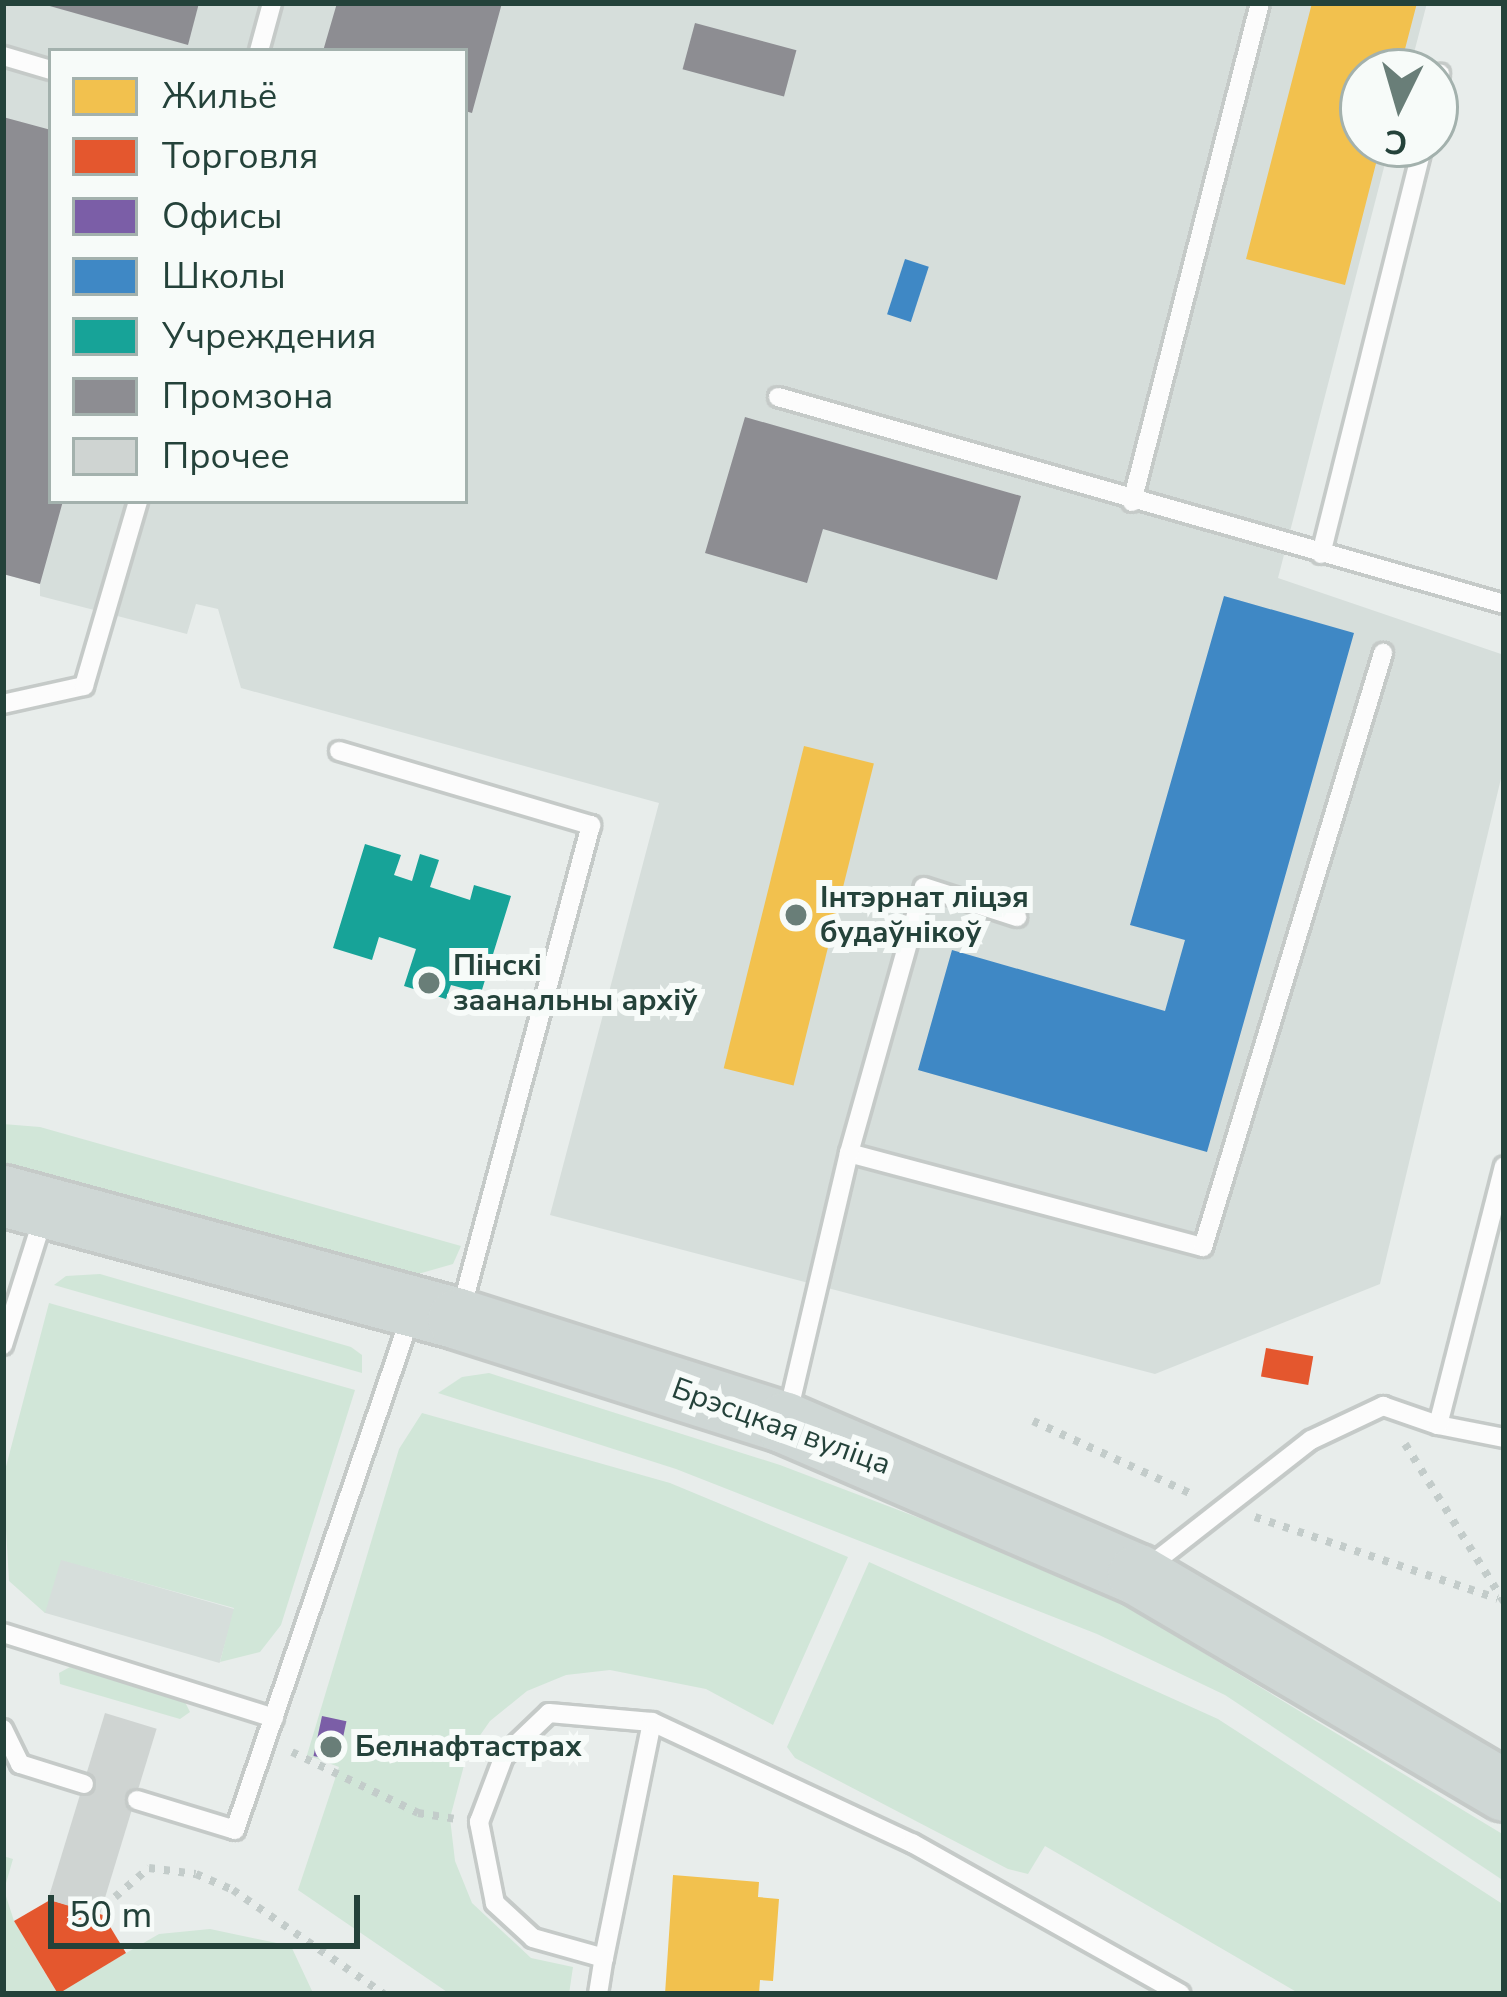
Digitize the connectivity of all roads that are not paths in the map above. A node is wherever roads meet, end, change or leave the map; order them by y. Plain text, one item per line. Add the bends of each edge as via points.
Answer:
1 (272, 3) edge
2 (1260, 3) edge
3 (260, 48) edge
4 (3, 56) edge
5 (48, 69) edge
6 (1417, 168) edge
7 (778, 397) dead end
8 (1132, 502) junction
9 (137, 504) edge
10 (1321, 554) junction
11 (1504, 604) edge
12 (1383, 652) dead end
13 (3, 704) edge
14 (339, 751) dead end
15 (1017, 917) dead end
16 (849, 1153) junction
17 (1504, 1166) edge
18 (25, 1202) edge
19 (436, 1313) junction
20 (3, 1345) edge
21 (785, 1423) junction
22 (1438, 1425) junction
23 (1504, 1438) edge
24 (1138, 1576) junction
25 (3, 1633) edge
26 (274, 1718) junction
27 (652, 1722) junction
28 (3, 1729) edge
29 (84, 1784) dead end
30 (1504, 1791) edge
31 (137, 1800) dead end
32 (604, 1958) junction
33 (598, 1994) edge
34 (1181, 1994) edge

1 - 3 lane
2 - 8 lane
4 - 5 lane
6 - 10 lane
7 - 8 lane
8 - 10 lane
9 - 13 lane via 84,686
10 - 11 lane
12 - 16 lane via 1203,1247
14 - 19 lane via 591,825
15 - 16 lane via 924,887
16 - 21 lane
17 - 22 lane
18 - 19 main road, Брэсцкая вуліца
18 - 20 lane
19 - 21 main road, Брэсцкая вуліца
19 - 26 lane
21 - 24 main road, Брэсцкая вуліца
22 - 23 lane
22 - 24 lane via 1383,1406 1311,1440
24 - 30 main road, Брэсцкая вуліца
25 - 26 lane
26 - 31 lane via 235,1830
27 - 32 lane
27 - 32 lane via 549,1712 504,1756 479,1822 495,1903 533,1938
27 - 34 lane via 912,1844
28 - 29 lane via 20,1764
32 - 33 lane

